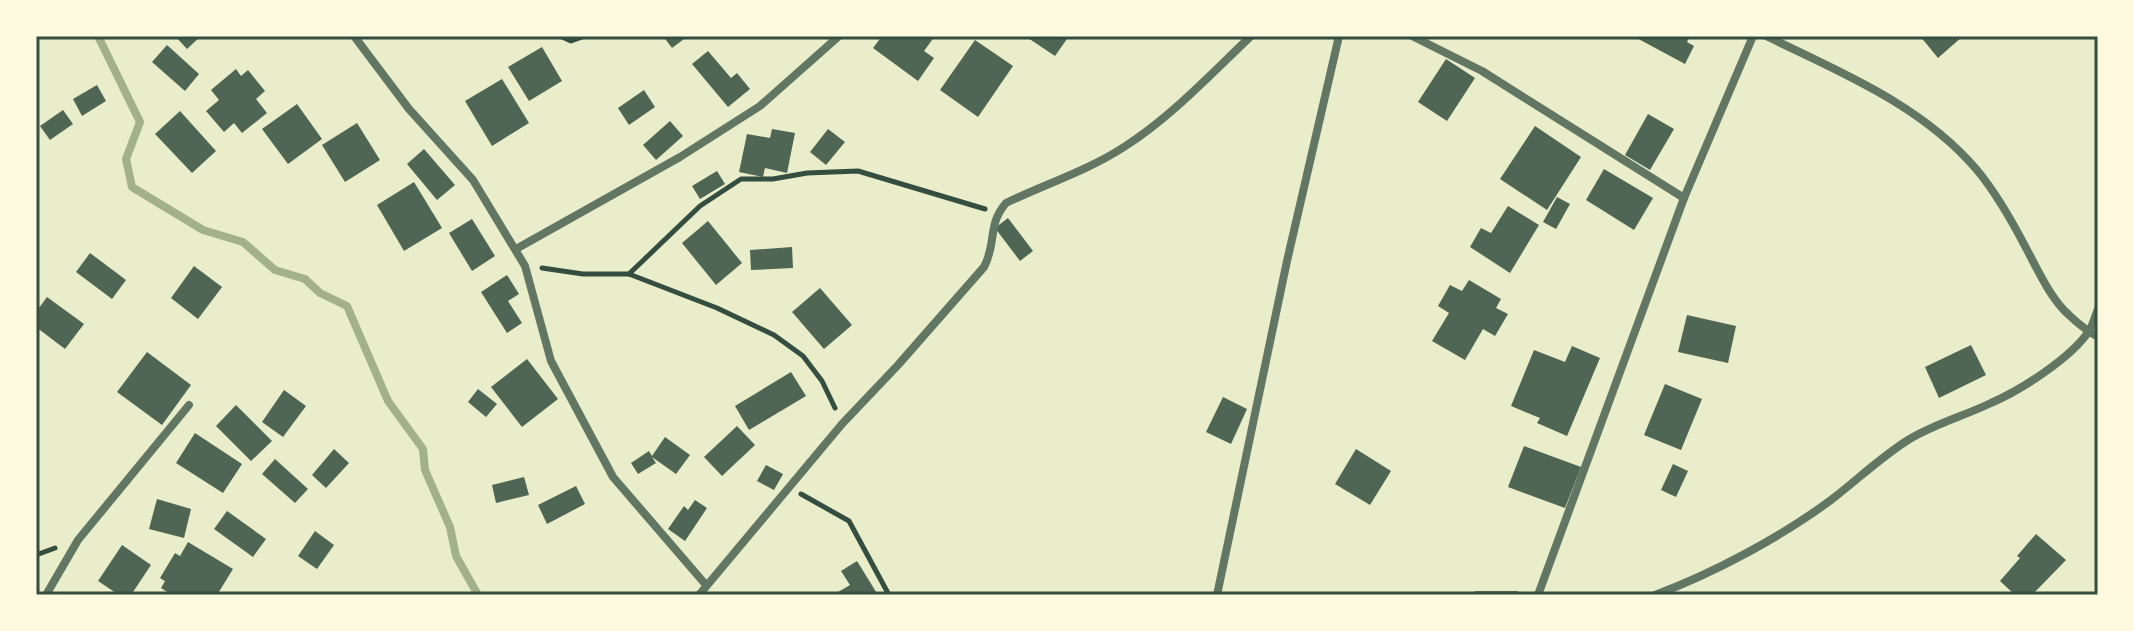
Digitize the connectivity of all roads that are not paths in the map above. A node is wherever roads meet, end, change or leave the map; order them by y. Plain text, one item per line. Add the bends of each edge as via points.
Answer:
1 (354, 36) edge
2 (839, 36) edge
3 (1251, 36) edge
4 (1339, 36) edge
5 (1412, 36) edge
6 (1753, 36) edge
7 (1766, 36) edge
8 (1684, 198) junction
9 (516, 249) junction
10 (2098, 309) edge
11 (2089, 331) junction
12 (2098, 337) edge
13 (189, 405) dead end
14 (706, 585) junction
15 (46, 595) edge
16 (699, 595) edge
17 (1217, 595) edge
18 (1477, 595) edge
19 (1516, 595) edge
20 (1538, 595) edge
21 (1655, 595) edge

1 - 9 street via 409,109 473,180
2 - 9 street via 760,106
3 - 14 street via 1127,145 1006,203 997,213 984,267
4 - 17 street
5 - 8 street via 1482,71
6 - 8 street
7 - 11 street via 1885,96 1951,142 1979,172 2066,313
8 - 20 street
9 - 14 street via 551,361 613,477
10 - 11 street
11 - 12 street
11 - 21 street via 2025,385 1907,441 1791,526
13 - 15 street via 78,540
14 - 16 street
18 - 19 street

